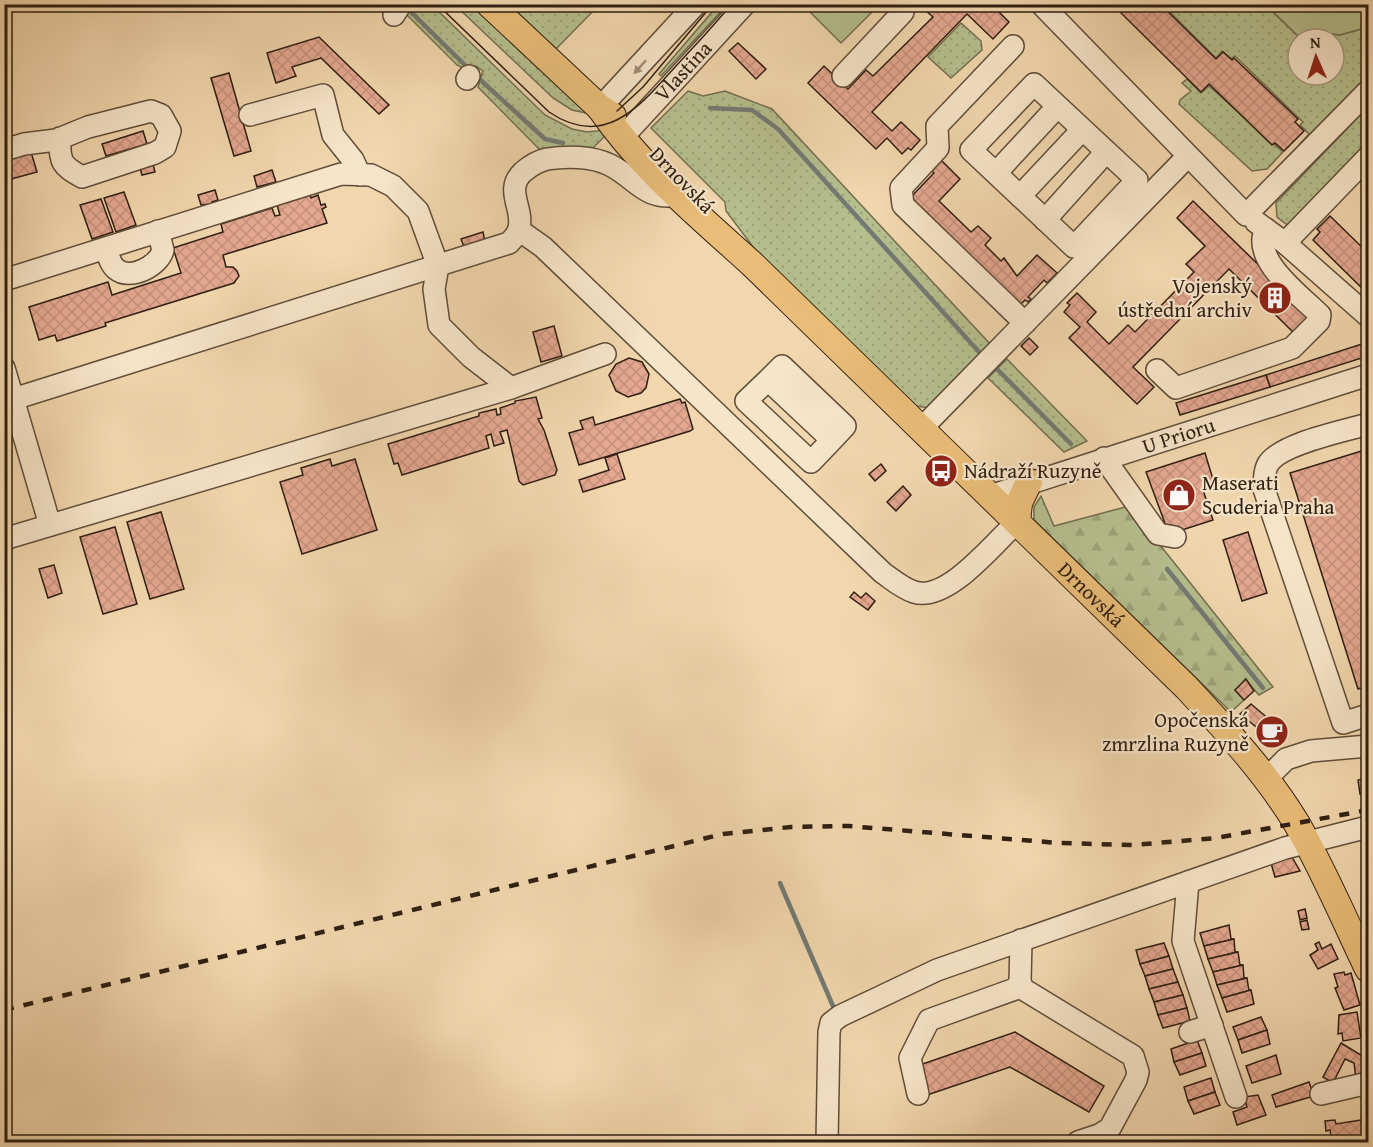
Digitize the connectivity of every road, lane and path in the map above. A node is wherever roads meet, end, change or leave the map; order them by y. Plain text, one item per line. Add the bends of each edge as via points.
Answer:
1 (489, 4) edge
2 (696, 4) edge
3 (732, 4) edge
4 (745, 4) edge
5 (904, 4) edge
6 (1041, 4) edge
7 (1013, 46) dead end
8 (843, 76) dead end
9 (1368, 91) edge
10 (1058, 107) junction
11 (600, 108) junction
12 (250, 115) dead end
13 (1082, 130) junction
14 (627, 134) junction
15 (60, 138) junction
16 (4, 150) edge
17 (1106, 152) junction
18 (1188, 156) junction
19 (1368, 157) edge
20 (996, 173) junction
21 (360, 175) junction
22 (678, 195) junction
23 (1020, 196) junction
24 (1135, 196) junction
25 (1246, 215) junction
26 (1045, 219) junction
27 (519, 230) junction
28 (1266, 230) junction
29 (158, 231) junction
30 (1285, 243) junction
31 (106, 248) junction
32 (752, 264) junction
33 (438, 266) junction
34 (4, 280) edge
35 (1368, 316) edge
36 (1025, 323) junction
37 (605, 354) dead end
38 (4, 368) edge
39 (1157, 370) dead end
40 (1368, 375) edge
41 (511, 387) junction
42 (10, 401) edge
43 (1368, 424) edge
44 (921, 429) junction
45 (832, 440) joint
46 (1104, 458) junction
47 (1029, 482) junction
48 (990, 496) junction
49 (1017, 522) junction
50 (50, 525) junction
51 (1175, 537) dead end
52 (4, 539) edge
53 (1368, 715) edge
54 (1368, 746) edge
55 (1266, 779) junction
56 (1368, 827) edge
57 (1307, 843) junction
58 (1188, 882) junction
59 (1021, 940) junction
60 (1368, 969) edge
61 (1020, 982) junction
62 (1212, 1025) junction
63 (1190, 1032) dead end
64 (1368, 1083) edge
65 (918, 1094) dead end
66 (1320, 1094) dead end
67 (1236, 1097) dead end
68 (827, 1143) edge
69 (1078, 1143) edge

1 - 11 main road, Drnovská
2 -> 11 street, Vlastina
3 - 14 street via 649,96
4 - 14 street, Vlastina
5 - 8 street via 903,12
6 - 18 street
7 - 36 street via 937,126 938,148 902,188 903,205
9 - 25 street
10 - 13 street
10 - 20 street
10 - 20 street via 1034,84 971,150
11 - 14 main road, Drnovská
12 - 21 street via 323,95 333,135
13 - 17 street
13 - 23 street
14 - 22 main road, Drnovská
14 - 32 main road, Drnovská via 707,202
15 - 15 street via 64,167 82,177 155,153 165,147 170,131 161,115 151,111
15 - 16 street
17 - 24 street via 1137,180
17 - 26 street
18 - 24 street
18 - 25 street
19 - 30 street
20 - 23 street
21 - 29 street via 341,174
21 - 33 street via 371,175 393,186 418,211
22 - 27 street via 655,196 609,165 588,159 543,160 517,177 513,193
22 - 32 main road, Drnovská
23 - 26 street
24 - 26 street via 1074,247
24 - 36 street
25 - 28 street
27 - 33 street via 509,243
27 - 49 street via 543,247 902,587 916,593 932,593 949,586
28 - 30 street
28 - 39 street via 1261,239 1263,252 1275,270 1320,315 1319,321 1292,348 1176,388
29 - 31 street
29 - 31 street via 163,250 157,263 150,267 127,273 117,271
30 - 35 street
31 - 34 street
32 - 44 main road, Drnovská
33 - 41 street via 434,289 439,325 471,357
33 - 42 street
36 - 44 street
37 - 41 street
38 - 42 street
40 - 46 street, U Prioru
41 - 50 street
42 - 50 street
43 - 53 street via 1284,450 1267,466 1264,489 1343,723
44 - 48 main road, Drnovská
45 - 45 street via 845,426 782,366 746,401 811,462
46 - 47 street, U Prioru
46 - 51 street via 1158,534
47 - 48 street, U Prioru
47 - 49 main road via 1019,502
48 - 49 main road, Drnovská
49 - 55 main road, Drnovská via 1187,688
50 - 52 street
54 - 55 street via 1286,759
55 - 57 main road, Drnovská
56 - 57 street
57 - 58 street
57 - 60 main road, Drnovská
58 - 59 street
58 - 62 street via 1183,941
59 - 61 street
59 - 68 street via 937,970 865,1002 831,1023
61 - 65 street via 1015,988 924,1025 910,1058
61 - 69 street via 1023,988 1133,1056 1137,1064 1136,1080 1110,1128
62 - 63 street
62 - 67 street
64 - 66 street

